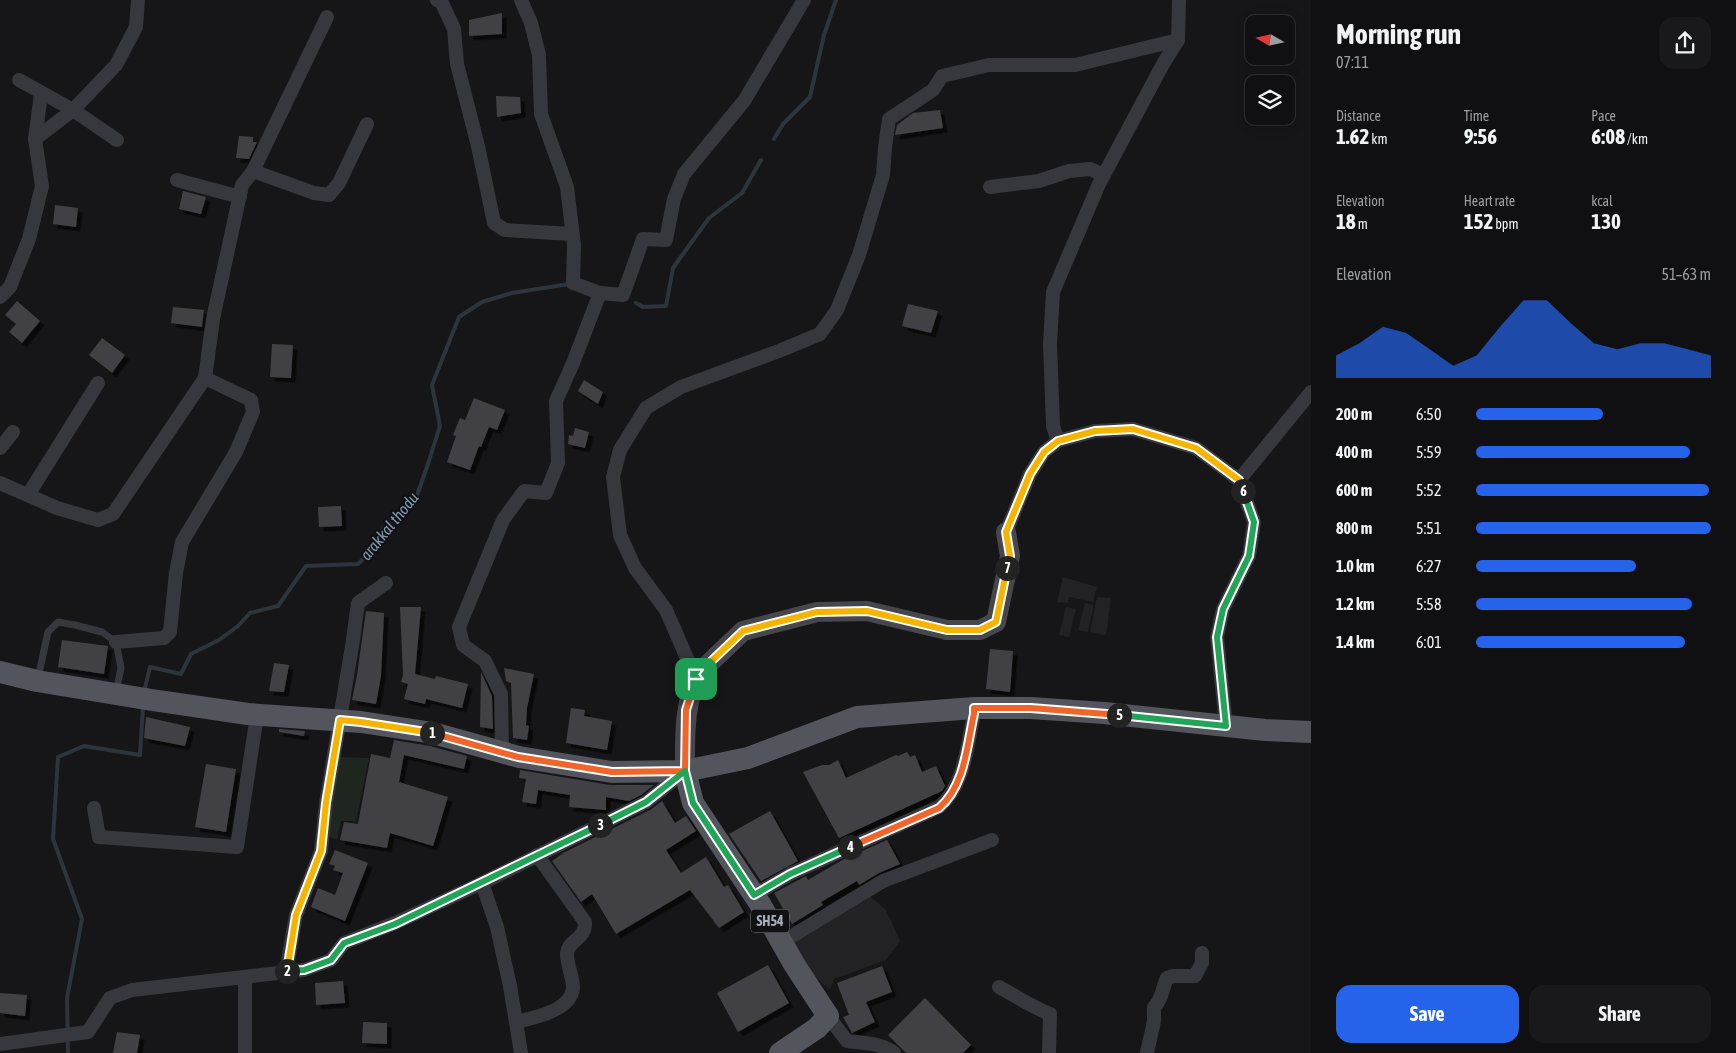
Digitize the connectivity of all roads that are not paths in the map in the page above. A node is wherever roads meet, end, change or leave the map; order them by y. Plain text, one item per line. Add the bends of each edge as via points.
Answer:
1 (138, 0) edge
2 (437, 0) edge
3 (521, 0) edge
4 (804, 0) edge
5 (1180, 0) edge
6 (328, 17) dead end
7 (1178, 40) junction
8 (19, 80) dead end
9 (42, 94) junction
10 (73, 110) junction
11 (366, 124) dead end
12 (35, 139) junction
13 (117, 140) dead end
14 (252, 171) junction
15 (1104, 175) junction
16 (177, 180) dead end
17 (990, 187) dead end
18 (240, 197) junction
19 (572, 234) junction
20 (600, 293) junction
21 (0, 298) edge
22 (205, 378) junction
23 (98, 383) dead end
24 (1311, 392) edge
25 (13, 432) dead end
26 (1058, 441) junction
27 (0, 448) edge
28 (1239, 480) junction
29 (0, 483) edge
30 (28, 495) junction
31 (1006, 532) joint
32 (386, 583) dead end
33 (116, 642) junction
34 (0, 672) edge
35 (696, 679) junction
36 (37, 681) junction
37 (134, 698) junction
38 (974, 708) junction
39 (257, 715) junction
40 (340, 720) junction
41 (1226, 726) junction
42 (1311, 732) edge
43 (502, 752) junction
44 (685, 771) junction
45 (94, 808) dead end
46 (992, 840) dead end
47 (538, 855) junction
48 (482, 883) junction
49 (754, 895) junction
50 (782, 942) junction
51 (1202, 952) dead end
52 (286, 972) junction
53 (245, 977) junction
54 (999, 988) dead end
55 (828, 1016) junction
56 (516, 1022) junction
57 (0, 1044) edge
58 (245, 1053) edge
59 (521, 1053) edge
60 (781, 1053) edge
61 (894, 1053) edge
62 (1049, 1053) edge
63 (1147, 1053) edge

1 - 10 street via 136,27 116,65
2 - 19 street via 442,3 454,29 457,64 494,223 506,230
3 - 19 street via 539,55 541,114 567,187
4 - 20 street via 744,101 684,174 674,199 666,240 644,239 623,294
5 - 7 street
6 - 14 street
7 - 15 street
7 - 35 street via 1075,64 989,65 942,76 933,90 889,119 883,175 859,255 837,310 820,334 681,386 646,408 620,450 613,477 620,535 635,568 666,610
8 - 9 street
9 - 10 street
9 - 12 street
10 - 12 street
10 - 13 street
11 - 14 street via 339,183 329,195 314,193
12 - 21 street via 42,186 29,239 10,287
14 - 18 street via 242,185
15 - 17 street via 1090,169 1069,171 1040,181
15 - 26 street via 1053,292 1050,344 1053,426
16 - 18 street
18 - 22 street
19 - 20 street via 573,283
20 - 43 street via 556,401 558,463 546,493 524,491 503,520 459,627 463,645 485,661 501,694
22 - 30 street via 113,514 98,520
22 - 33 street via 251,400 253,412 236,452 182,542 170,632 164,638
23 - 30 street
24 - 28 street
25 - 27 street
26 - 28 street via 1095,431 1133,429 1196,448
26 - 31 street via 1044,452 1030,474
28 - 41 street via 1254,522 1249,556 1223,609 1217,637
29 - 30 street
31 - 35 main road via 1010,556 996,622 980,630 947,630 867,611 817,612 743,631
32 - 40 street via 358,603
33 - 36 lane via 102,632 58,622 48,632
33 - 37 lane via 121,668
34 - 36 main road
35 - 44 main road via 686,710
36 - 37 main road
37 - 39 main road
38 - 41 main road via 1049,710
38 - 44 main road via 857,717 748,758
38 - 49 street via 961,776 939,808 790,874
39 - 40 main road
39 - 45 street via 237,847 99,837
40 - 43 main road via 433,733
40 - 52 street via 321,851 296,915
41 - 42 main road
43 - 44 main road via 612,772
44 - 47 street via 646,802
44 - 49 main road, SH54 via 693,803
46 - 50 street via 883,881
47 - 48 street
47 - 56 street via 585,922 586,929 567,954 573,987 571,996 561,1006 542,1016
48 - 52 street via 395,924 344,943 331,960 304,970
48 - 56 street via 498,927
49 - 50 main road, SH54
50 - 55 main road, SH54
51 - 63 street via 1202,963 1195,976 1167,978 1160,1002 1154,1007
52 - 53 street
53 - 57 street via 132,990 110,998 88,1032
53 - 58 street
54 - 62 street via 1050,1014
55 - 60 main road via 817,1028
55 - 61 street via 847,1041 881,1046
56 - 59 street

